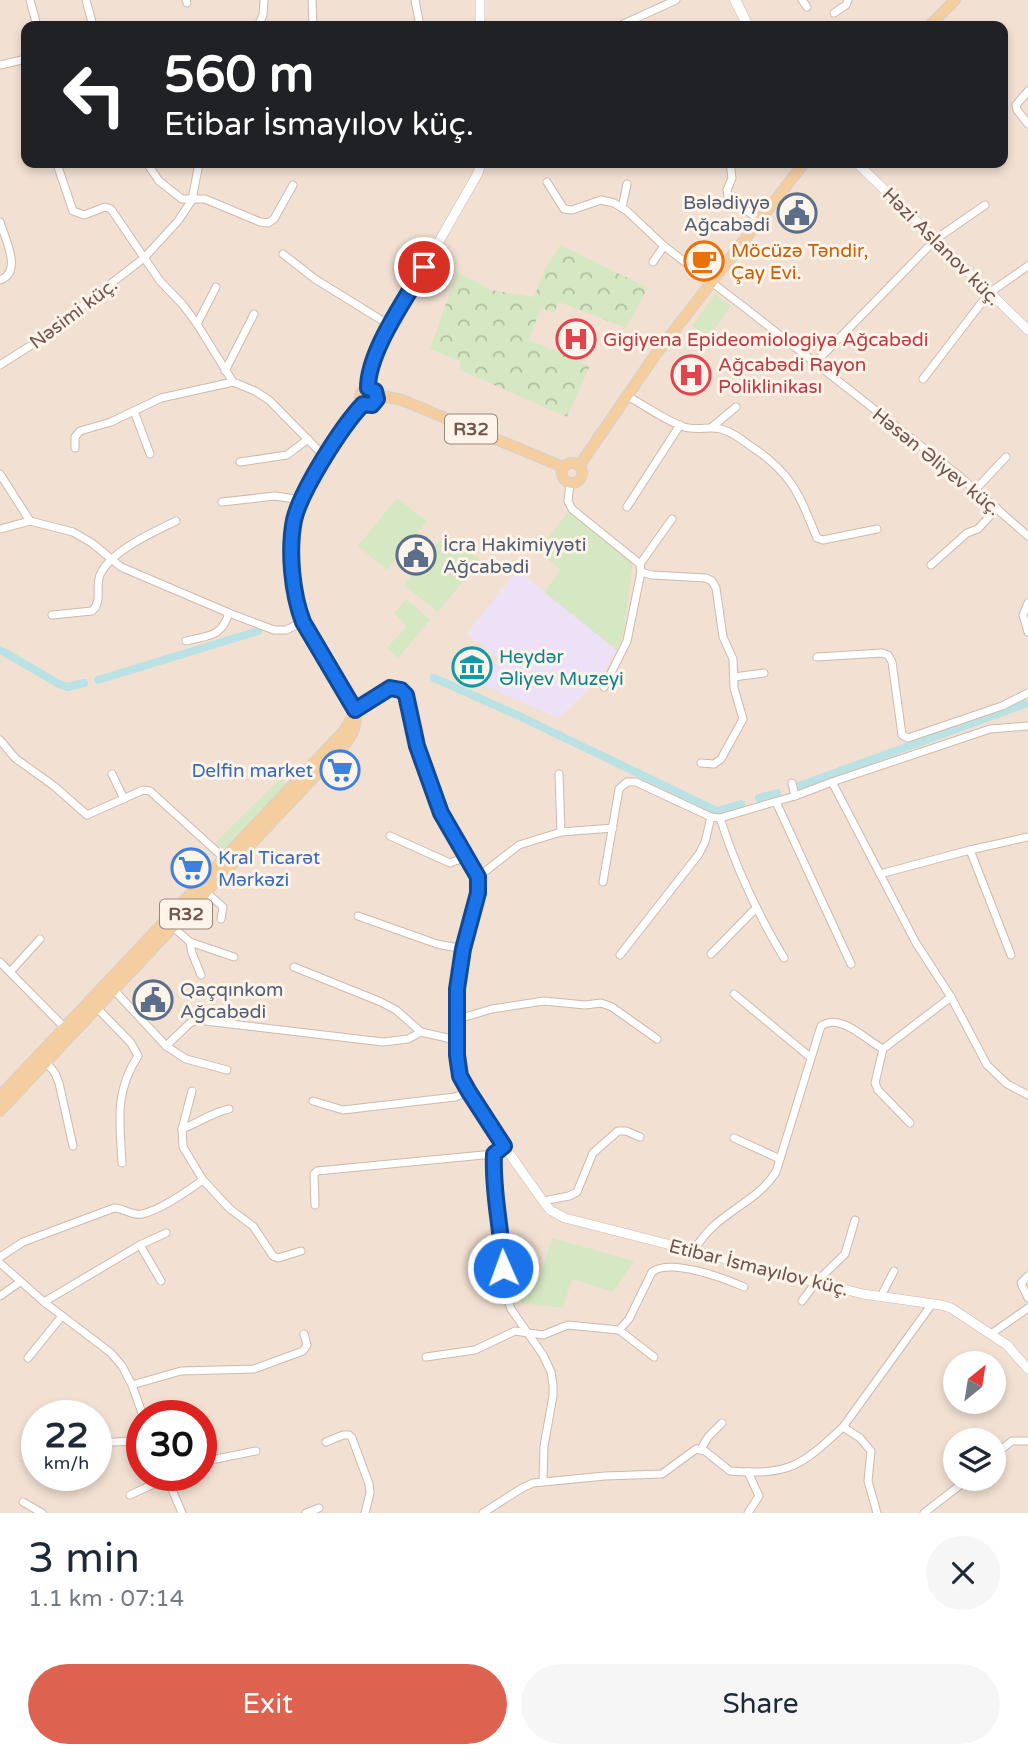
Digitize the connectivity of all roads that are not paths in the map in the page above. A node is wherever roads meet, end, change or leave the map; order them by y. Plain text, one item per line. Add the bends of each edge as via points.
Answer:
1 (30, 0) edge
2 (86, 0) edge
3 (264, 0) edge
4 (313, 0) edge
5 (415, 0) edge
6 (480, 0) edge
7 (676, 0) edge
8 (734, 0) edge
9 (848, 0) edge
10 (955, 0) edge
11 (834, 13) dead end
12 (36, 21) edge
13 (92, 21) edge
14 (260, 21) edge
15 (313, 21) edge
16 (419, 21) edge
17 (480, 21) edge
18 (630, 21) edge
19 (745, 21) edge
20 (934, 21) edge
21 (21, 60) edge
22 (0, 65) edge
23 (1028, 91) edge
24 (1028, 124) edge
25 (58, 168) edge
26 (150, 168) edge
27 (198, 168) edge
28 (480, 168) edge
29 (730, 168) edge
30 (800, 168) edge
31 (862, 168) edge
32 (547, 182) dead end
33 (627, 184) dead end
34 (293, 186) dead end
35 (192, 200) junction
36 (985, 205) dead end
37 (622, 208) junction
38 (759, 220) junction
39 (0, 222) edge
40 (936, 239) junction
41 (664, 246) junction
42 (284, 254) dead end
43 (144, 258) junction
44 (653, 262) dead end
45 (1028, 267) edge
46 (0, 280) edge
47 (712, 283) junction
48 (216, 287) dead end
49 (989, 293) junction
50 (254, 314) dead end
51 (197, 324) junction
52 (391, 326) junction
53 (1028, 330) edge
54 (815, 363) junction
55 (0, 365) edge
56 (225, 372) junction
57 (923, 379) dead end
58 (233, 382) junction
59 (372, 392) junction
60 (627, 396) junction
61 (736, 407) dead end
62 (134, 411) junction
63 (680, 425) junction
64 (712, 427) junction
65 (308, 439) junction
66 (75, 448) dead end
67 (150, 454) dead end
68 (1006, 457) dead end
69 (326, 458) junction
70 (240, 462) dead end
71 (579, 466) junction
72 (563, 467) junction
73 (0, 474) edge
74 (570, 484) junction
75 (975, 490) junction
76 (302, 500) junction
77 (222, 502) dead end
78 (627, 507) dead end
79 (997, 508) junction
80 (672, 519) dead end
81 (30, 521) junction
82 (176, 521) dead end
83 (0, 529) edge
84 (877, 529) dead end
85 (1028, 536) edge
86 (111, 560) junction
87 (931, 565) dead end
88 (641, 568) junction
89 (1028, 603) edge
90 (229, 613) junction
91 (52, 615) dead end
92 (303, 622) junction
93 (1027, 630) edge
94 (186, 641) dead end
95 (817, 657) dead end
96 (764, 673) dead end
97 (734, 677) junction
98 (604, 687) dead end
99 (1028, 693) edge
100 (355, 710) junction
101 (1028, 726) edge
102 (0, 740) edge
103 (701, 764) dead end
104 (112, 774) dead end
105 (559, 774) dead end
106 (832, 782) junction
107 (792, 783) dead end
108 (795, 796) junction
109 (124, 799) junction
110 (776, 802) junction
111 (711, 817) junction
112 (720, 818) junction
113 (613, 828) junction
114 (561, 832) junction
115 (390, 836) dead end
116 (1028, 837) edge
117 (970, 849) junction
118 (224, 858) junction
119 (466, 858) junction
120 (880, 874) junction
121 (478, 877) junction
122 (603, 882) dead end
123 (206, 892) junction
124 (756, 908) junction
125 (358, 916) dead end
126 (221, 919) dead end
127 (173, 927) junction
128 (40, 939) dead end
129 (190, 942) junction
130 (463, 949) junction
131 (711, 954) dead end
132 (620, 955) dead end
133 (1011, 955) dead end
134 (234, 957) dead end
135 (784, 958) dead end
136 (0, 962) edge
137 (851, 964) dead end
138 (294, 967) dead end
139 (10, 972) junction
140 (201, 975) dead end
141 (114, 990) junction
142 (734, 994) dead end
143 (951, 997) junction
144 (97, 1008) junction
145 (458, 1019) junction
146 (65, 1028) junction
147 (421, 1032) junction
148 (657, 1039) dead end
149 (456, 1040) junction
150 (166, 1046) junction
151 (883, 1049) junction
152 (810, 1057) junction
153 (46, 1062) junction
154 (227, 1070) dead end
155 (192, 1091) dead end
156 (469, 1092) junction
157 (1028, 1095) edge
158 (0, 1096) edge
159 (313, 1101) dead end
160 (229, 1110) dead end
161 (0, 1111) edge
162 (910, 1123) dead end
163 (182, 1129) junction
164 (640, 1137) dead end
165 (734, 1138) dead end
166 (73, 1146) dead end
167 (504, 1146) junction
168 (494, 1154) junction
169 (780, 1159) junction
170 (122, 1163) dead end
171 (203, 1180) junction
172 (543, 1201) junction
173 (314, 1205) dead end
174 (855, 1220) dead end
175 (166, 1233) dead end
176 (140, 1245) junction
177 (502, 1250) junction
178 (301, 1251) dead end
179 (694, 1251) junction
180 (520, 1254) dead end
181 (0, 1257) edge
182 (0, 1263) edge
183 (894, 1271) dead end
184 (1028, 1276) edge
185 (161, 1281) dead end
186 (20, 1282) junction
187 (816, 1282) junction
188 (744, 1287) dead end
189 (0, 1296) edge
190 (881, 1296) junction
191 (1028, 1298) edge
192 (802, 1301) dead end
193 (44, 1302) junction
194 (932, 1304) junction
195 (1028, 1308) edge
196 (62, 1316) junction
197 (619, 1330) junction
198 (528, 1332) junction
199 (304, 1334) dead end
200 (991, 1334) junction
201 (426, 1357) dead end
202 (654, 1357) dead end
203 (28, 1358) dead end
204 (1028, 1369) edge
205 (132, 1385) junction
206 (137, 1400) edge
207 (722, 1423) dead end
208 (843, 1427) junction
209 (1028, 1441) edge
210 (326, 1442) dead end
211 (1006, 1446) edge
212 (701, 1449) junction
213 (256, 1451) dead end
214 (217, 1459) edge
215 (748, 1472) junction
216 (543, 1480) junction
217 (138, 1491) edge
218 (173, 1491) edge
219 (952, 1491) edge
220 (130, 1495) dead end
221 (23, 1502) dead end
222 (320, 1508) dead end
223 (42, 1513) edge
224 (182, 1513) edge
225 (306, 1513) edge
226 (365, 1513) edge
227 (483, 1513) edge
228 (748, 1513) edge
229 (877, 1513) edge
230 (924, 1513) edge

1 - 12 street
2 - 13 street
3 - 14 street
4 - 15 street
5 - 16 street
6 - 17 street
7 - 18 street
8 - 19 main road
9 - 11 street
10 - 20 main road
21 - 22 street
23 - 24 street via 1016,105
25 - 43 street via 74,211 84,215 111,209
26 - 35 street via 182,199
27 - 35 street, Nəsimi küç.
28 - 52 street
29 - 38 street via 728,196
30 - 38 main road
31 - 40 street, Həzi Aslanov küç.
32 - 37 street via 564,209 601,200
33 - 37 street
34 - 35 street via 268,223 205,199
35 - 43 street, Nəsimi küç.
36 - 40 street
37 - 41 street, Həsən Əliyev küç.
38 - 47 main road
39 - 46 street via 11,260 11,272
40 - 49 street, Həzi Aslanov küç.
40 - 54 street
41 - 44 street
41 - 47 street, Həsən Əliyev küç.
42 - 52 street
43 - 51 street
43 - 55 street, Nəsimi küç.
45 - 49 street
47 - 54 street, Həsən Əliyev küç.
47 - 60 main road
48 - 51 street
49 - 53 street, Həzi Aslanov küç.
49 - 57 street
50 - 56 street
51 - 56 street
52 - 59 street via 370,366
54 - 75 street, Həsən Əliyev küç.
56 - 58 street
58 - 62 street via 161,398
58 - 65 street via 269,400
59 - 69 main road via 361,393 363,404
59 - 72 main road, R32 via 402,400
60 - 63 street
60 - 71 main road
61 - 64 street
62 - 66 street via 80,431
62 - 67 street
63 - 64 street via 698,430
63 - 78 street
64 - 84 street via 732,433 781,468 817,538
65 - 69 street
65 - 70 street via 287,455
68 - 75 street
69 - 76 main road
71 - 72 main road
71 - 74 main road via 580,480
72 - 74 main road via 563,479
73 - 81 street
74 - 88 street via 572,509
75 - 79 street, Həsən Əliyev küç.
76 - 77 street via 275,496
76 - 92 main road via 294,520 293,555
79 - 85 street, Həsən Əliyev küç.
79 - 87 street
80 - 88 street
81 - 83 street
81 - 86 street via 73,532
82 - 86 street
86 - 90 street
86 - 91 street via 98,578 97,607
88 - 97 street via 652,575 712,581
88 - 98 street via 627,641
89 - 93 street via 1023,615
90 - 92 street via 274,630
90 - 94 street via 219,633
92 - 100 main road
95 - 99 street via 888,655 902,735 908,738
96 - 97 street
97 - 103 street via 743,719 721,759
100 - 118 main road, R32 via 344,731
100 - 119 street via 390,688 406,695 417,746 441,813
100 - 123 main road, R32 via 356,725 346,743
101 - 106 street via 990,729
102 - 109 street via 15,758 87,815
104 - 109 street
105 - 114 street
106 - 108 street
106 - 120 street
107 - 108 street
108 - 110 street
109 - 118 street via 150,791
110 - 112 street
110 - 137 street
111 - 112 street
111 - 113 street via 627,782 619,789
111 - 132 street via 699,854
112 - 124 street
113 - 114 street
113 - 122 street
114 - 121 street via 519,845
115 - 119 street via 450,863
116 - 117 street
117 - 120 street
117 - 133 street
118 - 146 main road, R32
119 - 121 street
120 - 143 street
121 - 130 street, Etibar İsmayılov küç.
123 - 126 street via 223,908
123 - 127 main road, R32
124 - 131 street
124 - 135 street
125 - 130 street
127 - 129 street
127 - 141 main road, R32
128 - 139 street
129 - 134 street
129 - 140 street
130 - 145 street, Etibar İsmayılov küç.
136 - 139 street
138 - 147 street via 381,1002
139 - 146 street
141 - 144 main road, R32
141 - 150 street
142 - 152 street
143 - 151 street
143 - 157 street via 987,1065 1007,1084
144 - 153 main road, R32
144 - 170 street via 138,1056 119,1099
145 - 148 street via 544,1001 601,1003
145 - 149 street, Etibar İsmayılov küç.
146 - 158 main road, R32
147 - 149 street
147 - 150 street via 383,1042 197,1020
149 - 156 street, Etibar İsmayılov küç. via 460,1076
150 - 154 street via 186,1059
151 - 152 street via 833,1021 821,1026
151 - 162 street via 875,1083
152 - 169 street
153 - 161 main road, R32
153 - 166 street via 59,1083
155 - 163 street
156 - 159 street via 343,1110
156 - 167 street, Etibar İsmayılov küç.
160 - 163 street
163 - 171 street via 183,1147
164 - 172 street via 618,1130 593,1153 577,1192
165 - 169 street
167 - 168 street
167 - 172 street, Etibar İsmayılov küç.
168 - 173 street via 317,1171
168 - 177 street via 494,1200
169 - 179 street via 770,1182 718,1220
171 - 178 street via 253,1226 273,1255 278,1258
171 - 181 street via 142,1214 114,1208 23,1241
172 - 179 street, Etibar İsmayılov küç. via 558,1216
174 - 187 street via 845,1254
175 - 176 street
176 - 185 street
176 - 193 street
177 - 180 street
177 - 198 street via 506,1298
179 - 187 street, Etibar İsmayılov küç.
182 - 186 street
183 - 190 street
184 - 191 street via 1021,1283
186 - 189 street
186 - 193 street
187 - 190 street, Etibar İsmayılov küç.
187 - 192 street
188 - 197 street, Etibar İsmayılov küç. via 684,1269 657,1268
190 - 194 street, Etibar İsmayılov küç.
193 - 196 street
194 - 200 street, Etibar İsmayılov küç. via 951,1308
194 - 208 street
195 - 200 street
196 - 203 street
196 - 205 street via 111,1353
197 - 198 street via 568,1325 543,1335
197 - 202 street
198 - 201 street via 515,1331 475,1350
198 - 216 street via 543,1354 553,1385
199 - 205 street via 307,1345 303,1351 254,1369 181,1371
200 - 204 street, Etibar İsmayılov küç. via 1018,1354
205 - 206 street
207 - 212 street
208 - 215 street via 794,1467
208 - 229 street via 872,1451 868,1481
209 - 211 street
210 - 226 street via 343,1435 352,1438 369,1484
212 - 215 street via 730,1471
212 - 216 street via 662,1474
213 - 214 street
215 - 228 street via 759,1496
216 - 227 street
217 - 220 street
218 - 224 street
219 - 230 street
221 - 223 street
222 - 225 street

